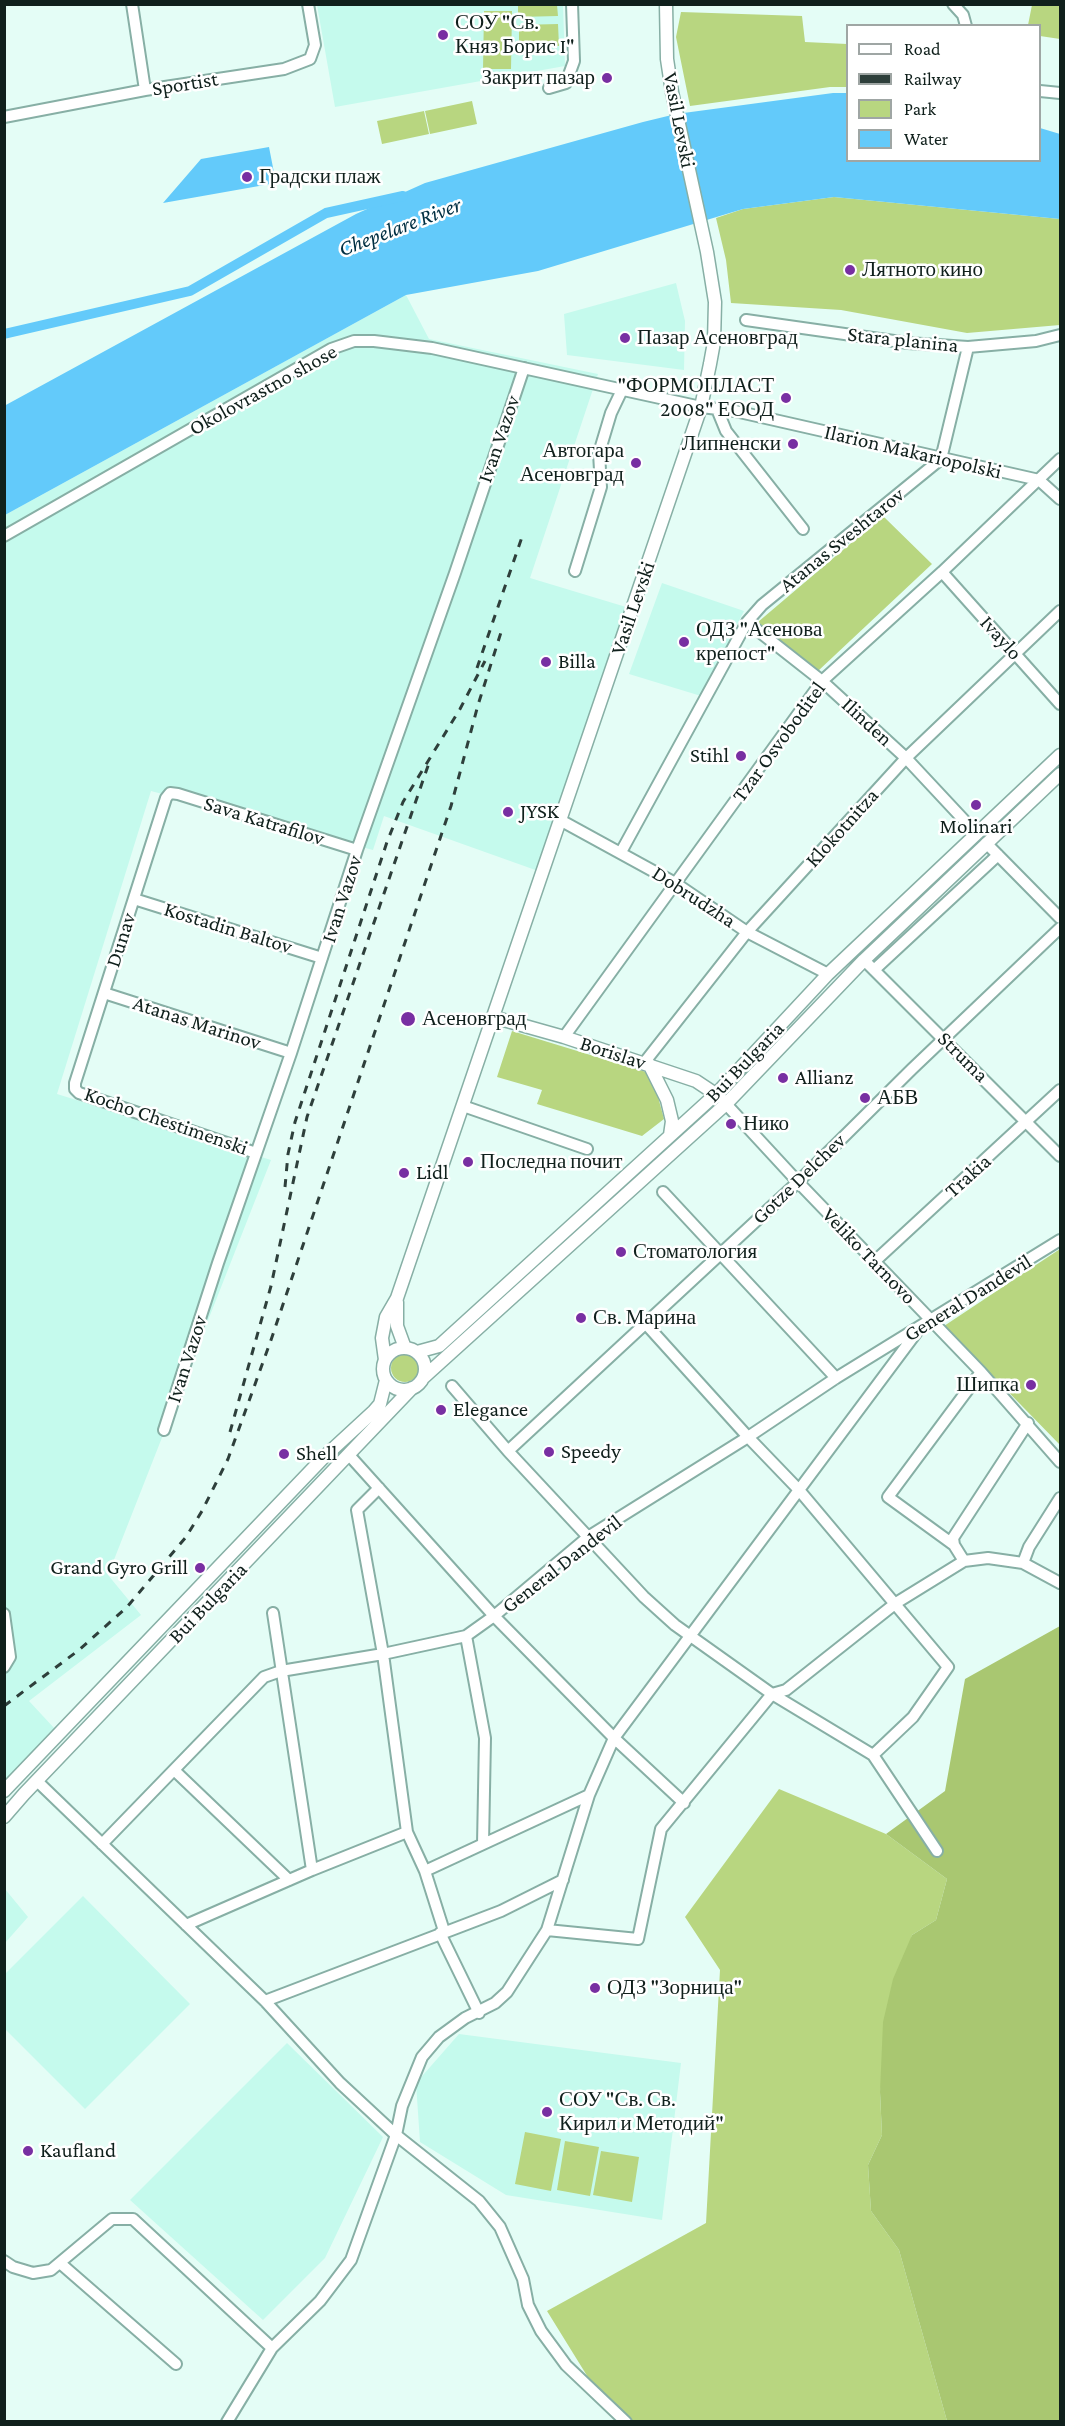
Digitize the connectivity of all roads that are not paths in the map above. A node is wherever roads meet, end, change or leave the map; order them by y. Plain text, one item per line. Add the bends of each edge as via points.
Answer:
1 (132, 4) edge
2 (308, 4) edge
3 (572, 4) edge
4 (666, 4) edge
5 (953, 4) edge
6 (965, 24) edge
7 (549, 88) dead end
8 (145, 90) junction
9 (1041, 91) edge
10 (1060, 93) edge
11 (4, 117) edge
12 (746, 320) dead end
13 (1060, 335) edge
14 (968, 347) junction
15 (524, 368) junction
16 (622, 390) junction
17 (701, 407) junction
18 (717, 409) junction
19 (941, 459) junction
20 (1060, 459) edge
21 (1039, 480) junction
22 (1060, 499) edge
23 (802, 530) dead end
24 (4, 536) edge
25 (575, 571) dead end
26 (942, 572) junction
27 (1060, 611) edge
28 (747, 622) junction
29 (1015, 655) junction
30 (822, 681) junction
31 (1060, 704) edge
32 (1060, 755) edge
33 (906, 758) junction
34 (1060, 774) edge
35 (170, 793) joint
36 (560, 820) junction
37 (976, 833) junction
38 (986, 843) junction
39 (357, 850) junction
40 (621, 852) junction
41 (998, 855) junction
42 (675, 883) junction
43 (134, 899) junction
44 (1060, 918) edge
45 (1060, 928) edge
46 (747, 932) junction
47 (322, 958) junction
48 (864, 960) junction
49 (874, 970) junction
50 (828, 974) junction
51 (104, 993) junction
52 (493, 1017) junction
53 (564, 1036) junction
54 (944, 1038) junction
55 (291, 1053) junction
56 (646, 1064) junction
57 (75, 1089) joint
58 (1060, 1090) edge
59 (716, 1094) junction
60 (726, 1104) junction
61 (463, 1106) junction
62 (1028, 1122) junction
63 (670, 1136) junction
64 (587, 1149) dead end
65 (256, 1153) junction
66 (1060, 1156) edge
67 (798, 1182) junction
68 (663, 1192) dead end
69 (1060, 1240) edge
70 (721, 1252) junction
71 (875, 1261) junction
72 (397, 1298) junction
73 (931, 1321) junction
74 (645, 1323) junction
75 (919, 1329) junction
76 (411, 1350) junction
77 (871, 1357) junction
78 (385, 1360) junction
79 (981, 1372) junction
80 (884, 1376) junction
81 (836, 1377) junction
82 (423, 1378) junction
83 (386, 1380) junction
84 (452, 1386) dead end
85 (412, 1388) junction
86 (1028, 1423) junction
87 (164, 1430) dead end
88 (748, 1437) junction
89 (508, 1451) junction
90 (349, 1455) junction
91 (1060, 1462) edge
92 (380, 1488) junction
93 (800, 1490) junction
94 (1060, 1498) edge
95 (588, 1538) junction
96 (954, 1545) junction
97 (964, 1561) junction
98 (1023, 1563) junction
99 (1060, 1583) edge
100 (896, 1603) junction
101 (273, 1613) dead end
102 (4, 1614) edge
103 (495, 1616) junction
104 (466, 1636) junction
105 (691, 1636) junction
106 (382, 1654) junction
107 (4, 1667) edge
108 (281, 1671) junction
109 (772, 1694) junction
110 (614, 1738) junction
111 (873, 1755) junction
112 (174, 1770) junction
113 (37, 1781) junction
114 (4, 1791) edge
115 (589, 1795) junction
116 (684, 1803) junction
117 (4, 1817) edge
118 (407, 1832) junction
119 (102, 1844) junction
120 (483, 1844) junction
121 (937, 1851) dead end
122 (312, 1870) junction
123 (425, 1871) junction
124 (289, 1880) junction
125 (563, 1880) junction
126 (186, 1925) junction
127 (547, 1930) junction
128 (442, 1932) junction
129 (265, 2001) junction
130 (479, 2013) junction
131 (396, 2135) junction
132 (4, 2261) edge
133 (60, 2263) junction
134 (272, 2348) junction
135 (176, 2364) dead end
136 (227, 2421) edge
137 (626, 2421) edge

1 - 8 street
2 - 8 street, Sportist via 315,45 310,59 284,69
3 - 7 street via 574,61 566,83
4 - 17 main road, Vasil Levski via 667,59 676,114 715,302 714,342
5 - 6 street
8 - 11 street, Sportist
9 - 10 street
12 - 14 street, Stara planina via 908,343
13 - 14 street, Stara planina
14 - 19 street
15 - 16 street, Okolovrastno shose
15 - 24 street, Okolovrastno shose via 432,348 354,341 331,349
15 - 39 street, Ivan Vazov
16 - 17 street, Okolovrastno shose
16 - 25 street via 599,453 601,487
17 - 18 street, Ilarion Makariopolski
17 - 36 main road, Vasil Levski
18 - 19 street, Ilarion Makariopolski
18 - 23 street via 726,431
19 - 21 street, Ilarion Makariopolski
19 - 28 street, Atanas Sveshtarov via 762,605
20 - 21 street, Tzar Osvoboditel
21 - 22 street
21 - 26 street, Tzar Osvoboditel
26 - 29 street, Ivaylo
26 - 30 street, Tzar Osvoboditel
27 - 29 street, Klokotnitza
28 - 30 street, Ilinden
28 - 40 street, Atanas Sveshtarov
29 - 31 street, Ivaylo
29 - 33 street, Klokotnitza
30 - 33 street, Ilinden
30 - 42 street, Tzar Osvoboditel
32 - 37 main road, Bui Bulgaria
33 - 37 street, Ilinden
33 - 46 street, Klokotnitza
34 - 38 main road, Bui Bulgaria
35 - 39 street, Sava Katrafilov
35 - 43 street, Dunav
36 - 40 street, Dobrudzha
36 - 52 main road, Vasil Levski
37 - 50 main road, Bui Bulgaria
38 - 41 street
38 - 48 main road, Bui Bulgaria
39 - 47 street, Ivan Vazov
40 - 42 street, Dobrudzha
41 - 44 street
41 - 49 street
42 - 46 street, Dobrudzha
42 - 53 street, Tzar Osvoboditel
43 - 47 street, Kostadin Baltov
43 - 51 street, Dunav
45 - 54 street, Gotze Delchev
46 - 50 street, Dobrudzha
46 - 56 street, Klokotnitza
47 - 55 street, Ivan Vazov
48 - 49 street, Struma
48 - 60 main road, Bui Bulgaria
49 - 54 street, Struma
50 - 59 main road, Bui Bulgaria
51 - 55 street, Atanas Marinov
51 - 57 street, Dunav
52 - 53 main road, Borislav
52 - 61 main road, Vasil Levski
53 - 56 main road, Borislav
54 - 62 street, Struma
54 - 67 street, Gotze Delchev
55 - 65 street, Ivan Vazov
56 - 59 main road, Borislav via 696,1081
56 - 63 main road via 668,1100
57 - 65 street, Kocho Chestimenski
58 - 62 street, Trakia
59 - 60 main road, Borislav
59 - 63 main road, Bui Bulgaria
60 - 67 street, Veliko Tarnovo
60 - 82 main road, Bui Bulgaria
61 - 64 street
61 - 72 main road, Vasil Levski
62 - 66 street, Struma
62 - 71 street, Trakia
63 - 76 main road, Bui Bulgaria via 439,1346
65 - 87 street, Ivan Vazov
67 - 70 street, Gotze Delchev
67 - 71 street, Veliko Tarnovo
68 - 70 street
69 - 73 street, General Dandevil
70 - 74 street, Gotze Delchev
70 - 81 street
71 - 73 street, Veliko Tarnovo
72 - 76 main road, Vasil Levski via 397,1326
72 - 78 main road, Vasil Levski via 383,1329
73 - 75 street, General Dandevil
73 - 79 street, Veliko Tarnovo
74 - 88 street
74 - 89 street, Gotze Delchev
75 - 77 street, General Dandevil
75 - 80 street
76 - 78 main road via 394,1351
76 - 82 main road via 425,1366
77 - 80 street via 885,1365
77 - 81 street, General Dandevil
78 - 83 main road
79 - 86 street, Veliko Tarnovo
79 - 96 street via 888,1497
80 - 93 street
81 - 88 street, General Dandevil
82 - 85 main road
83 - 85 main road via 397,1389
83 - 114 main road, Bui Bulgaria via 374,1411 323,1458
84 - 89 street
85 - 90 main road, Bui Bulgaria
86 - 91 street, Veliko Tarnovo
86 - 96 street via 959,1527
88 - 93 street
88 - 95 street, General Dandevil
89 - 95 street
90 - 92 street
90 - 113 main road, Bui Bulgaria
92 - 103 street
92 - 106 street via 357,1510
93 - 100 street
93 - 105 street
94 - 98 street
95 - 103 street, General Dandevil
95 - 105 street via 644,1597
96 - 97 street
97 - 98 street via 988,1558
97 - 100 street
98 - 99 street
100 - 109 street via 786,1690
100 - 111 street via 948,1667 913,1717
101 - 108 street
102 - 107 street via 10,1657
103 - 104 street, General Dandevil
103 - 110 street
104 - 106 street, General Dandevil
104 - 120 street via 485,1737
105 - 109 street
105 - 110 street
106 - 108 street, General Dandevil
106 - 118 street
108 - 112 street, General Dandevil via 264,1677
108 - 122 street
109 - 111 street
109 - 116 street
110 - 115 street
110 - 116 street
111 - 121 street
112 - 119 street, General Dandevil
112 - 124 street
113 - 117 main road, Bui Bulgaria
113 - 119 street
115 - 120 street
115 - 125 street
116 - 127 street via 662,1829 638,1939
118 - 122 street
118 - 123 street
119 - 126 street
120 - 123 street
122 - 124 street
123 - 128 street
124 - 126 street
125 - 127 street
125 - 128 street via 501,1911
126 - 129 street
127 - 130 street via 507,1992
128 - 129 street
128 - 130 street
129 - 131 street via 331,2073
130 - 131 street via 439,2037 422,2057 402,2106
131 - 134 street via 351,2260 320,2301
131 - 137 street via 479,2201 500,2228 541,2331 566,2365
132 - 133 street via 33,2273 51,2270
133 - 134 street via 112,2219 133,2219
133 - 135 street
134 - 136 street

